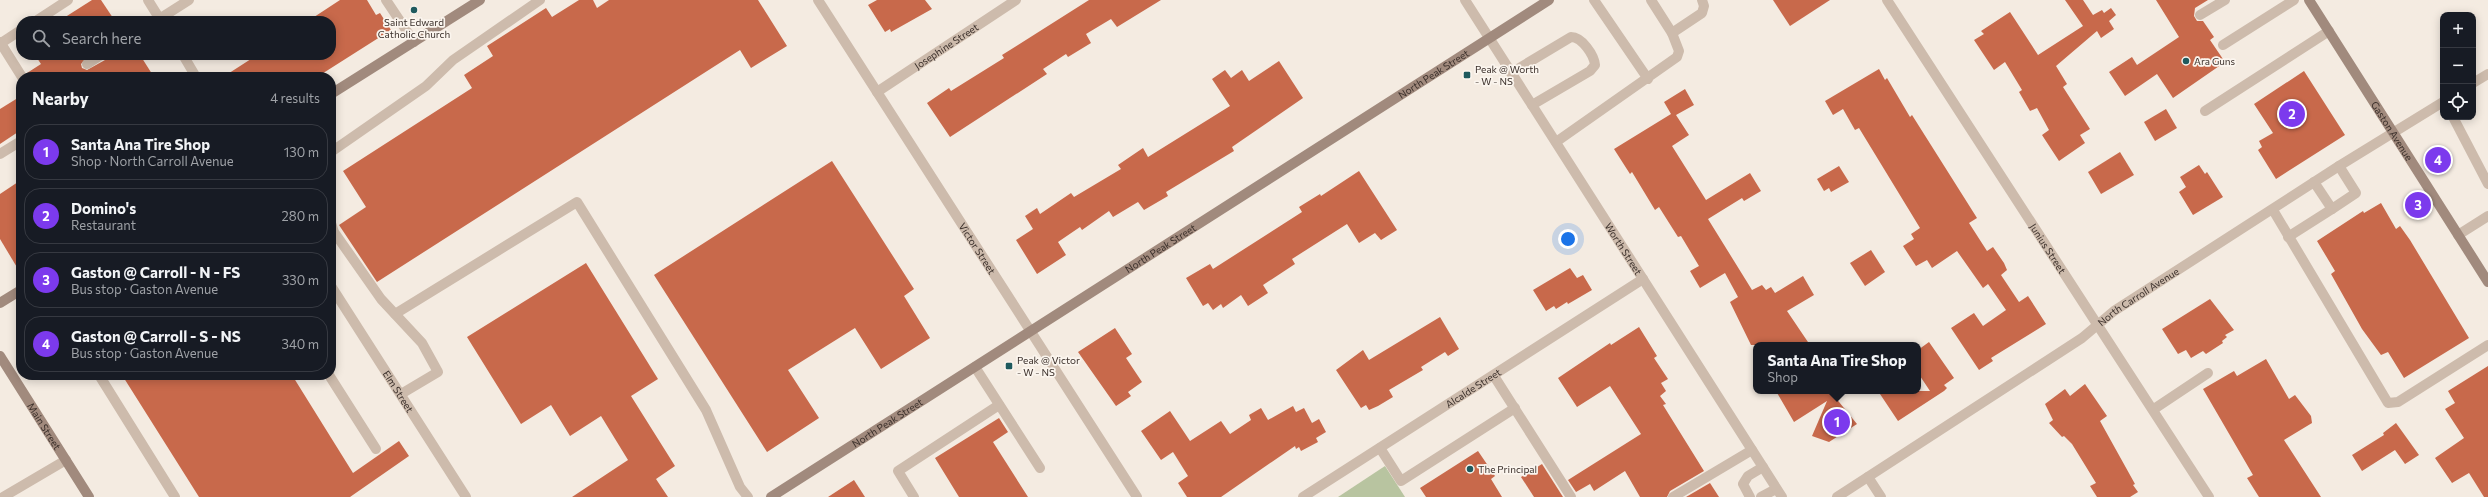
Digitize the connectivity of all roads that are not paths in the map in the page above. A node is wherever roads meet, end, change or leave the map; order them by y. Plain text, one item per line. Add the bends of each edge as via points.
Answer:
1 (68, 0) edge
2 (148, 0) edge
3 (189, 0) edge
4 (386, 0) edge
5 (480, 0) edge
6 (540, 0) edge
7 (818, 0) edge
8 (1016, 0) edge
9 (1465, 0) edge
10 (1549, 0) edge
11 (1594, 0) edge
12 (1651, 0) edge
13 (1702, 0) edge
14 (1887, 0) edge
15 (2225, 0) edge
16 (2294, 0) edge
17 (2309, 0) edge
18 (2200, 15) dead end
19 (44, 16) edge
20 (157, 16) edge
21 (165, 16) edge
22 (2329, 31) junction
23 (16, 33) edge
24 (1672, 33) junction
25 (1489, 38) junction
26 (414, 42) junction
27 (0, 43) edge
28 (2223, 45) dead end
29 (93, 60) edge
30 (185, 60) edge
31 (87, 64) dead end
32 (19, 72) edge
33 (193, 72) edge
34 (1511, 73) junction
35 (2488, 74) edge
36 (1648, 78) junction
37 (2476, 81) edge
38 (336, 91) edge
39 (877, 92) junction
40 (2440, 104) edge
41 (1532, 105) junction
42 (2205, 111) dead end
43 (2455, 120) edge
44 (2393, 133) junction
45 (1556, 142) junction
46 (16, 144) edge
47 (336, 149) edge
48 (0, 154) edge
49 (2339, 166) junction
50 (2314, 182) junction
51 (2488, 184) edge
52 (2332, 209) junction
53 (2273, 210) junction
54 (2488, 216) edge
55 (336, 235) edge
56 (2458, 235) junction
57 (2288, 237) junction
58 (1643, 279) junction
59 (2488, 282) edge
60 (16, 293) edge
61 (336, 294) edge
62 (0, 303) edge
63 (395, 314) junction
64 (2098, 325) junction
65 (1030, 332) junction
66 (2488, 345) edge
67 (0, 356) edge
68 (975, 367) junction
69 (2208, 372) dead end
70 (1494, 376) junction
71 (102, 380) edge
72 (332, 380) edge
73 (401, 394) junction
74 (999, 405) junction
75 (1515, 408) junction
76 (2154, 409) junction
77 (1380, 448) junction
78 (376, 449) dead end
79 (1752, 450) junction
80 (66, 460) junction
81 (1762, 467) junction
82 (1040, 468) dead end
83 (1868, 477) junction
84 (1779, 493) edge
85 (3, 497) edge
86 (90, 497) edge
87 (175, 497) edge
88 (466, 497) edge
89 (748, 497) edge
90 (771, 497) edge
91 (914, 497) edge
92 (1137, 497) edge
93 (1303, 497) edge
94 (1571, 497) edge
95 (1672, 497) edge
96 (1750, 497) edge
97 (1761, 497) edge
98 (1837, 497) edge
99 (1881, 497) edge
100 (2209, 497) edge

1 - 19 street
2 - 20 street
3 - 21 street
4 - 26 street
5 - 26 main road
6 - 47 street via 453,60 426,86
7 - 39 street, Victor Street
8 - 39 street, Josephine Street
9 - 25 street, Worth Street
10 - 25 main road, North Peak Street
11 - 36 street
12 - 24 street
13 - 24 street via 1702,13
14 - 64 street, Junius Street
15 - 18 street
16 - 28 street
17 - 22 main road, Gaston Avenue
22 - 42 street
22 - 44 main road, Gaston Avenue
23 - 27 street
24 - 36 street via 1680,51 1679,55
25 - 34 street, Worth Street
25 - 65 main road, North Peak Street
26 - 38 main road
27 - 32 street
29 - 31 street
30 - 33 street
34 - 41 street, Worth Street
34 - 41 street via 1571,37 1580,40 1594,60 1594,66 1590,70
35 - 37 street
36 - 45 street
39 - 65 street, Victor Street
40 - 44 street, North Carroll Avenue
41 - 45 street, Worth Street
43 - 51 street
44 - 49 street, North Carroll Avenue
44 - 56 main road, Gaston Avenue
45 - 58 street, Worth Street
46 - 48 street
49 - 50 street, North Carroll Avenue
49 - 52 street via 2356,193
50 - 52 street
50 - 53 street, North Carroll Avenue
52 - 57 street
53 - 57 street
53 - 64 street, North Carroll Avenue via 2114,311
54 - 56 street
55 - 63 street via 381,299
56 - 59 main road, Gaston Avenue
57 - 66 street via 2388,403 2398,402
58 - 70 street, Alcalde Street
58 - 79 street, Worth Street
60 - 62 main road
61 - 73 street, Elm Street
63 - 73 street via 422,343 438,372
63 - 89 street via 577,202 706,410 740,487
64 - 76 street, Junius Street
64 - 83 street, North Carroll Avenue via 2082,338
65 - 68 main road, North Peak Street
65 - 92 street, Victor Street
67 - 80 main road, Main Street
68 - 74 street
68 - 90 main road, North Peak Street
69 - 76 street
70 - 75 street
70 - 77 street, Alcalde Street
71 - 87 street
72 - 78 street
73 - 88 street, Elm Street
74 - 82 street
74 - 91 street via 898,471
75 - 77 street via 1402,481
75 - 94 street
76 - 100 street, Junius Street
77 - 93 street, Alcalde Street
79 - 81 street, Worth Street
79 - 95 street
80 - 85 street
80 - 86 main road, Main Street
81 - 84 street, Worth Street
81 - 96 street via 1748,476 1743,484
83 - 98 street, North Carroll Avenue
83 - 99 street
84 - 97 street

